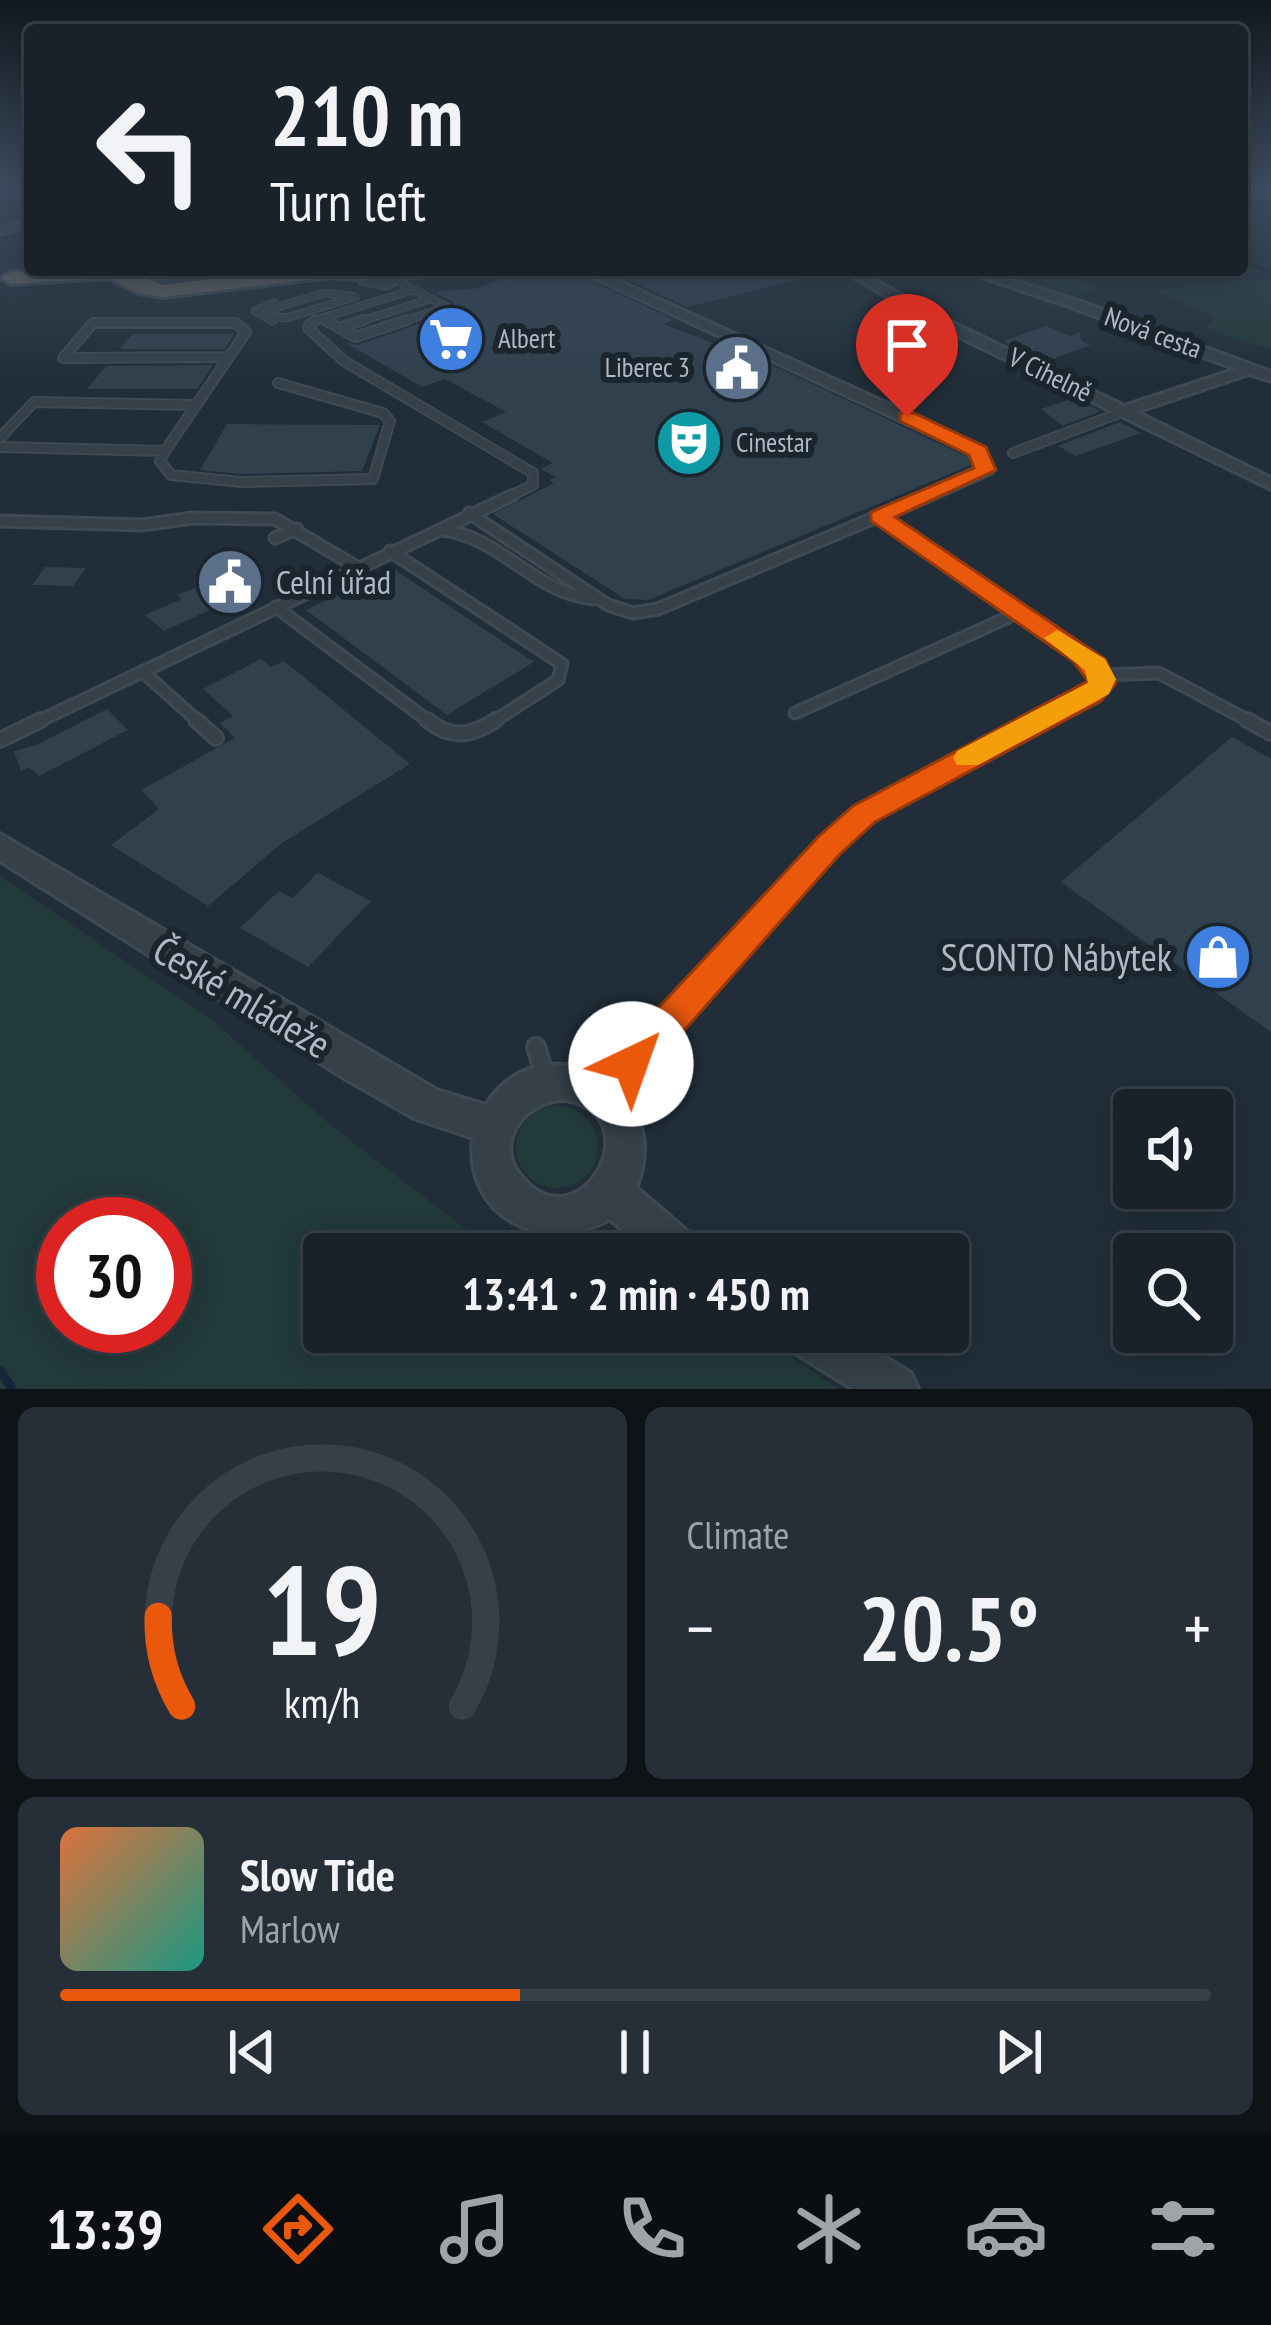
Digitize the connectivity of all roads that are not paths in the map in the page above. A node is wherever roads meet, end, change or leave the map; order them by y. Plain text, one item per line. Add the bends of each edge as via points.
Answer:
1 (133, 276) edge
2 (278, 276) edge
3 (397, 276) edge
4 (401, 276) edge
5 (598, 276) edge
6 (862, 276) edge
7 (985, 276) edge
8 (332, 278) edge
9 (367, 285) edge
10 (413, 290) junction
11 (430, 298) junction
12 (322, 318) junction
13 (339, 328) junction
14 (228, 357) junction
15 (1250, 369) junction
16 (1271, 377) edge
17 (278, 383) dead end
18 (196, 405) junction
19 (1125, 411) junction
20 (0, 442) edge
21 (164, 451) junction
22 (1012, 453) dead end
23 (1271, 484) edge
24 (469, 514) junction
25 (879, 516) junction
26 (0, 521) edge
27 (297, 529) junction
28 (431, 532) junction
29 (275, 538) dead end
30 (390, 551) junction
31 (357, 567) junction
32 (593, 599) dead end
33 (276, 607) junction
34 (1020, 612) junction
35 (143, 672) junction
36 (1102, 675) junction
37 (795, 713) dead end
38 (1271, 733) edge
39 (216, 738) dead end
40 (0, 740) edge
41 (0, 846) edge
42 (536, 1047) dead end
43 (548, 1085) junction
44 (602, 1096) junction
45 (496, 1127) junction
46 (610, 1192) junction
47 (657, 1233) edge
48 (837, 1353) edge
49 (896, 1389) edge

1 - 2 highway via 178,290
3 - 9 street
4 - 10 lane
5 - 25 street via 979,451 985,470
6 - 19 street, V Cihelně
7 - 15 street, Nová cesta
8 - 9 highway
8 - 9 lane via 314,292 255,310 269,320 293,316
10 - 11 lane
10 - 12 lane
11 - 13 lane
11 - 13 lane via 447,307 355,337
12 - 13 lane
12 - 24 lane via 308,328 344,361 533,473 533,485
14 - 14 lane via 245,332 236,322 93,323 63,358
14 - 18 lane
15 - 16 street, Nová cesta
15 - 19 street, V Cihelně
17 - 21 lane via 383,413 390,421 376,476 203,481 171,476 160,461
18 - 20 lane via 34,402
18 - 21 lane
19 - 22 lane, V Cihelně
19 - 23 street, V Cihelně
20 - 21 lane
24 - 25 lane via 608,605 633,613
24 - 28 lane
25 - 34 street
26 - 27 lane via 246,518
27 - 29 lane
27 - 31 lane
28 - 30 lane
28 - 32 lane via 464,530 559,593
30 - 31 lane
30 - 33 lane via 562,664 558,680 476,734 445,734
31 - 33 lane
33 - 35 lane
34 - 36 street
34 - 37 lane
35 - 39 lane
35 - 40 lane
36 - 38 lane via 1159,674
36 - 44 street via 1091,694 843,831
41 - 45 street, České mládeže via 357,1066 428,1105
42 - 43 lane
43 - 44 street
43 - 45 street via 519,1097
44 - 46 street via 627,1140
45 - 46 street via 493,1171 521,1206 567,1214
46 - 47 street
48 - 49 street

